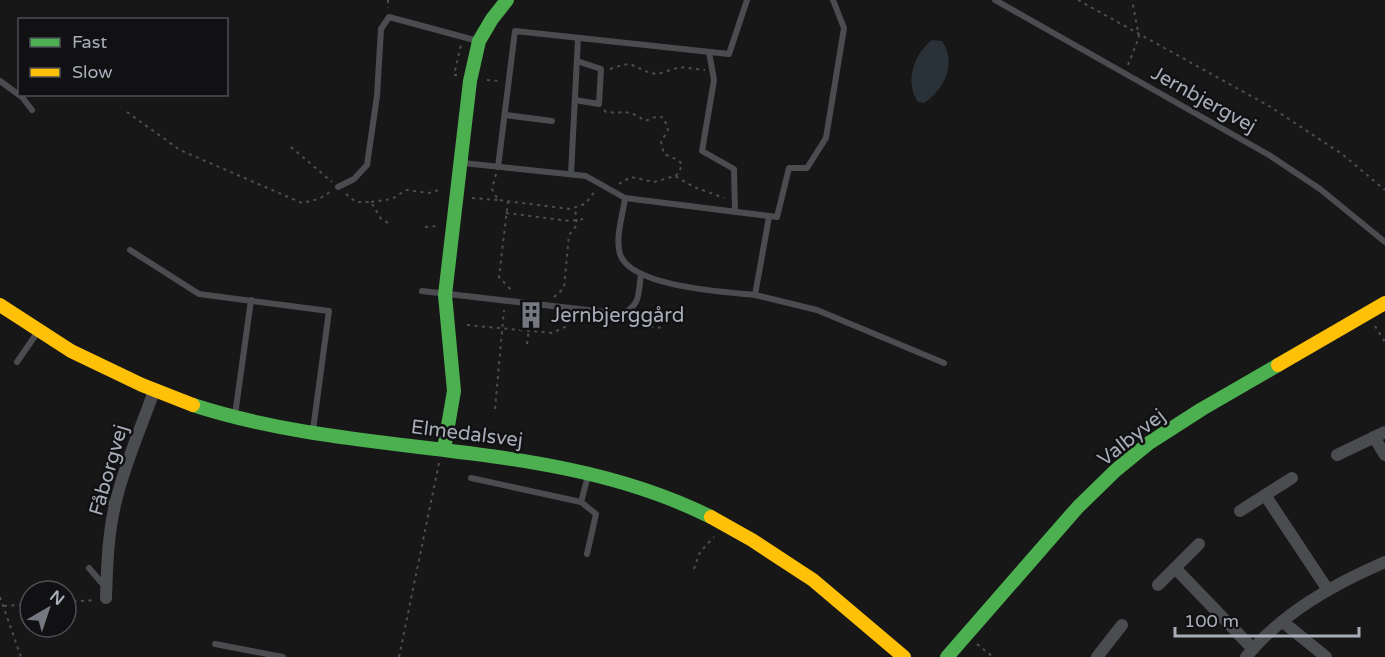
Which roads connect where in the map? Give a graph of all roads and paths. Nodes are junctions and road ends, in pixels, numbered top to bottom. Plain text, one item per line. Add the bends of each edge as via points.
1 (507, 0) edge
2 (747, 0) edge
3 (833, 0) edge
4 (995, 0) edge
5 (1078, 0) edge
6 (1132, 0) edge
7 (1139, 34) junction
8 (463, 37) junction
9 (578, 38) junction
10 (479, 41) junction
11 (710, 52) junction
12 (577, 62) junction
13 (602, 69) junction
14 (712, 70) junction
15 (1124, 73) junction
16 (454, 75) dead end
17 (0, 81) edge
18 (18, 94) edge
19 (21, 96) edge
20 (575, 100) junction
21 (599, 104) junction
22 (32, 110) dead end
23 (127, 112) dead end
24 (505, 115) junction
25 (552, 121) dead end
26 (459, 163) junction
27 (498, 167) junction
28 (571, 174) junction
29 (675, 176) junction
30 (457, 184) junction
31 (600, 184) junction
32 (338, 187) joint
33 (1385, 190) edge
34 (613, 191) junction
35 (625, 198) junction
36 (735, 199) junction
37 (508, 201) junction
38 (371, 202) dead end
39 (575, 207) junction
40 (735, 212) junction
41 (506, 213) junction
42 (769, 217) junction
43 (583, 219) dead end
44 (576, 221) junction
45 (1385, 242) edge
46 (130, 250) dead end
47 (641, 274) junction
48 (422, 291) dead end
49 (445, 295) junction
50 (755, 295) junction
51 (251, 300) junction
52 (505, 302) junction
53 (517, 303) junction
54 (0, 305) edge
55 (549, 306) junction
56 (1376, 308) edge
57 (575, 309) junction
58 (629, 310) junction
59 (1385, 320) edge
60 (467, 325) dead end
61 (502, 328) junction
62 (663, 328) dead end
63 (39, 330) junction
64 (529, 330) junction
65 (1385, 342) edge
66 (527, 344) dead end
67 (17, 362) dead end
68 (944, 363) dead end
69 (154, 391) junction
70 (495, 409) dead end
71 (235, 417) junction
72 (313, 434) junction
73 (1380, 435) edge
74 (444, 449) junction
75 (1337, 455) dead end
76 (1385, 455) edge
77 (589, 473) junction
78 (471, 478) dead end
79 (1292, 478) dead end
80 (1265, 495) junction
81 (97, 500) dead end
82 (581, 502) junction
83 (115, 503) junction
84 (1240, 511) dead end
85 (724, 526) junction
86 (1199, 544) dead end
87 (587, 554) dead end
88 (1385, 562) edge
89 (1176, 567) junction
90 (89, 568) dead end
91 (694, 569) dead end
92 (1158, 585) dead end
93 (1328, 590) junction
94 (106, 593) junction
95 (0, 597) edge
96 (78, 599) edge
97 (18, 605) edge
98 (4, 606) junction
99 (1283, 622) junction
100 (1122, 625) dead end
101 (966, 635) junction
102 (215, 644) dead end
103 (1250, 653) edge
104 (1099, 656) edge
105 (21, 657) edge
106 (282, 657) edge
107 (399, 657) edge
108 (904, 657) edge
109 (947, 657) edge
110 (993, 657) edge
111 (1326, 657) edge

1 - 10 street
2 - 11 lane via 729,54
3 - 42 lane via 844,28 826,138 807,168 789,168 777,217
4 - 15 lane, Jernbjergvej
5 - 7 path
6 - 7 path
7 - 15 path
7 - 33 path via 1269,106 1342,154
8 - 10 lane
8 - 16 path
8 - 32 lane via 389,17 381,29 367,165 354,180
9 - 11 lane
9 - 12 lane
9 - 24 lane via 515,31
10 - 26 street
11 - 14 lane
12 - 13 lane
12 - 20 lane
13 - 14 path via 614,70 630,64 658,74 680,67
13 - 21 lane
14 - 36 lane via 714,80 702,151 734,169
15 - 45 lane, Jernbjergvej via 1269,155 1320,189
17 - 18 lane
19 - 22 lane
20 - 21 lane
20 - 28 lane
21 - 29 path via 606,112 625,111 645,121 664,118 668,130 661,142 664,154 682,164
23 - 32 path via 180,150 302,203 319,199
24 - 25 lane
24 - 27 lane
26 - 27 lane
26 - 30 street
27 - 28 lane
27 - 37 path via 492,189 498,200
28 - 31 lane
29 - 34 path via 654,182 631,177
29 - 36 path via 694,187
30 - 38 path via 429,193 406,190 392,200
30 - 49 street
31 - 34 lane
31 - 39 path via 585,204
34 - 35 lane
35 - 40 lane
35 - 47 lane via 620,255
36 - 40 lane
37 - 39 path
37 - 41 path
39 - 44 path
40 - 42 lane
41 - 44 path
41 - 53 path via 500,277 517,297
42 - 50 lane
43 - 44 path
44 - 55 path via 569,235 564,288
46 - 51 lane via 199,294
47 - 50 lane via 678,286
47 - 58 lane via 637,303
48 - 49 lane
49 - 52 lane
49 - 74 street via 454,391
50 - 68 lane via 818,310
51 - 71 lane
51 - 72 lane via 329,311
52 - 53 lane
52 - 61 path
53 - 55 lane
54 - 63 street, Elmedalsvej
55 - 57 lane
56 - 59 street
56 - 65 path
56 - 101 street, Valbyvej via 1149,443 1078,507
57 - 58 lane via 621,314
57 - 64 path via 567,326 552,333
58 - 62 path via 636,325
60 - 61 path
61 - 64 path
61 - 70 path
63 - 67 lane
63 - 69 street, Elmedalsvej via 69,350
64 - 66 path
69 - 71 street, Elmedalsvej
69 - 83 street, Fåborgvej
71 - 72 street, Elmedalsvej
72 - 74 street, Elmedalsvej
73 - 75 street
73 - 76 street
74 - 77 street, Elmedalsvej
74 - 107 path
77 - 82 lane
77 - 85 street, Elmedalsvej via 645,489
78 - 82 lane
79 - 80 street
80 - 84 street
80 - 93 street
81 - 83 lane
82 - 87 lane via 596,514
83 - 94 street, Fåborgvej
85 - 91 path via 700,552
85 - 108 street, Elmedalsvej via 814,580
86 - 89 street
88 - 93 street
89 - 92 street
89 - 103 street
90 - 94 lane
93 - 99 street
94 - 96 path
95 - 98 path
97 - 98 path
98 - 105 path
99 - 103 street
99 - 111 street
100 - 104 street
101 - 109 street, Valbyvej
101 - 110 path
102 - 106 lane

